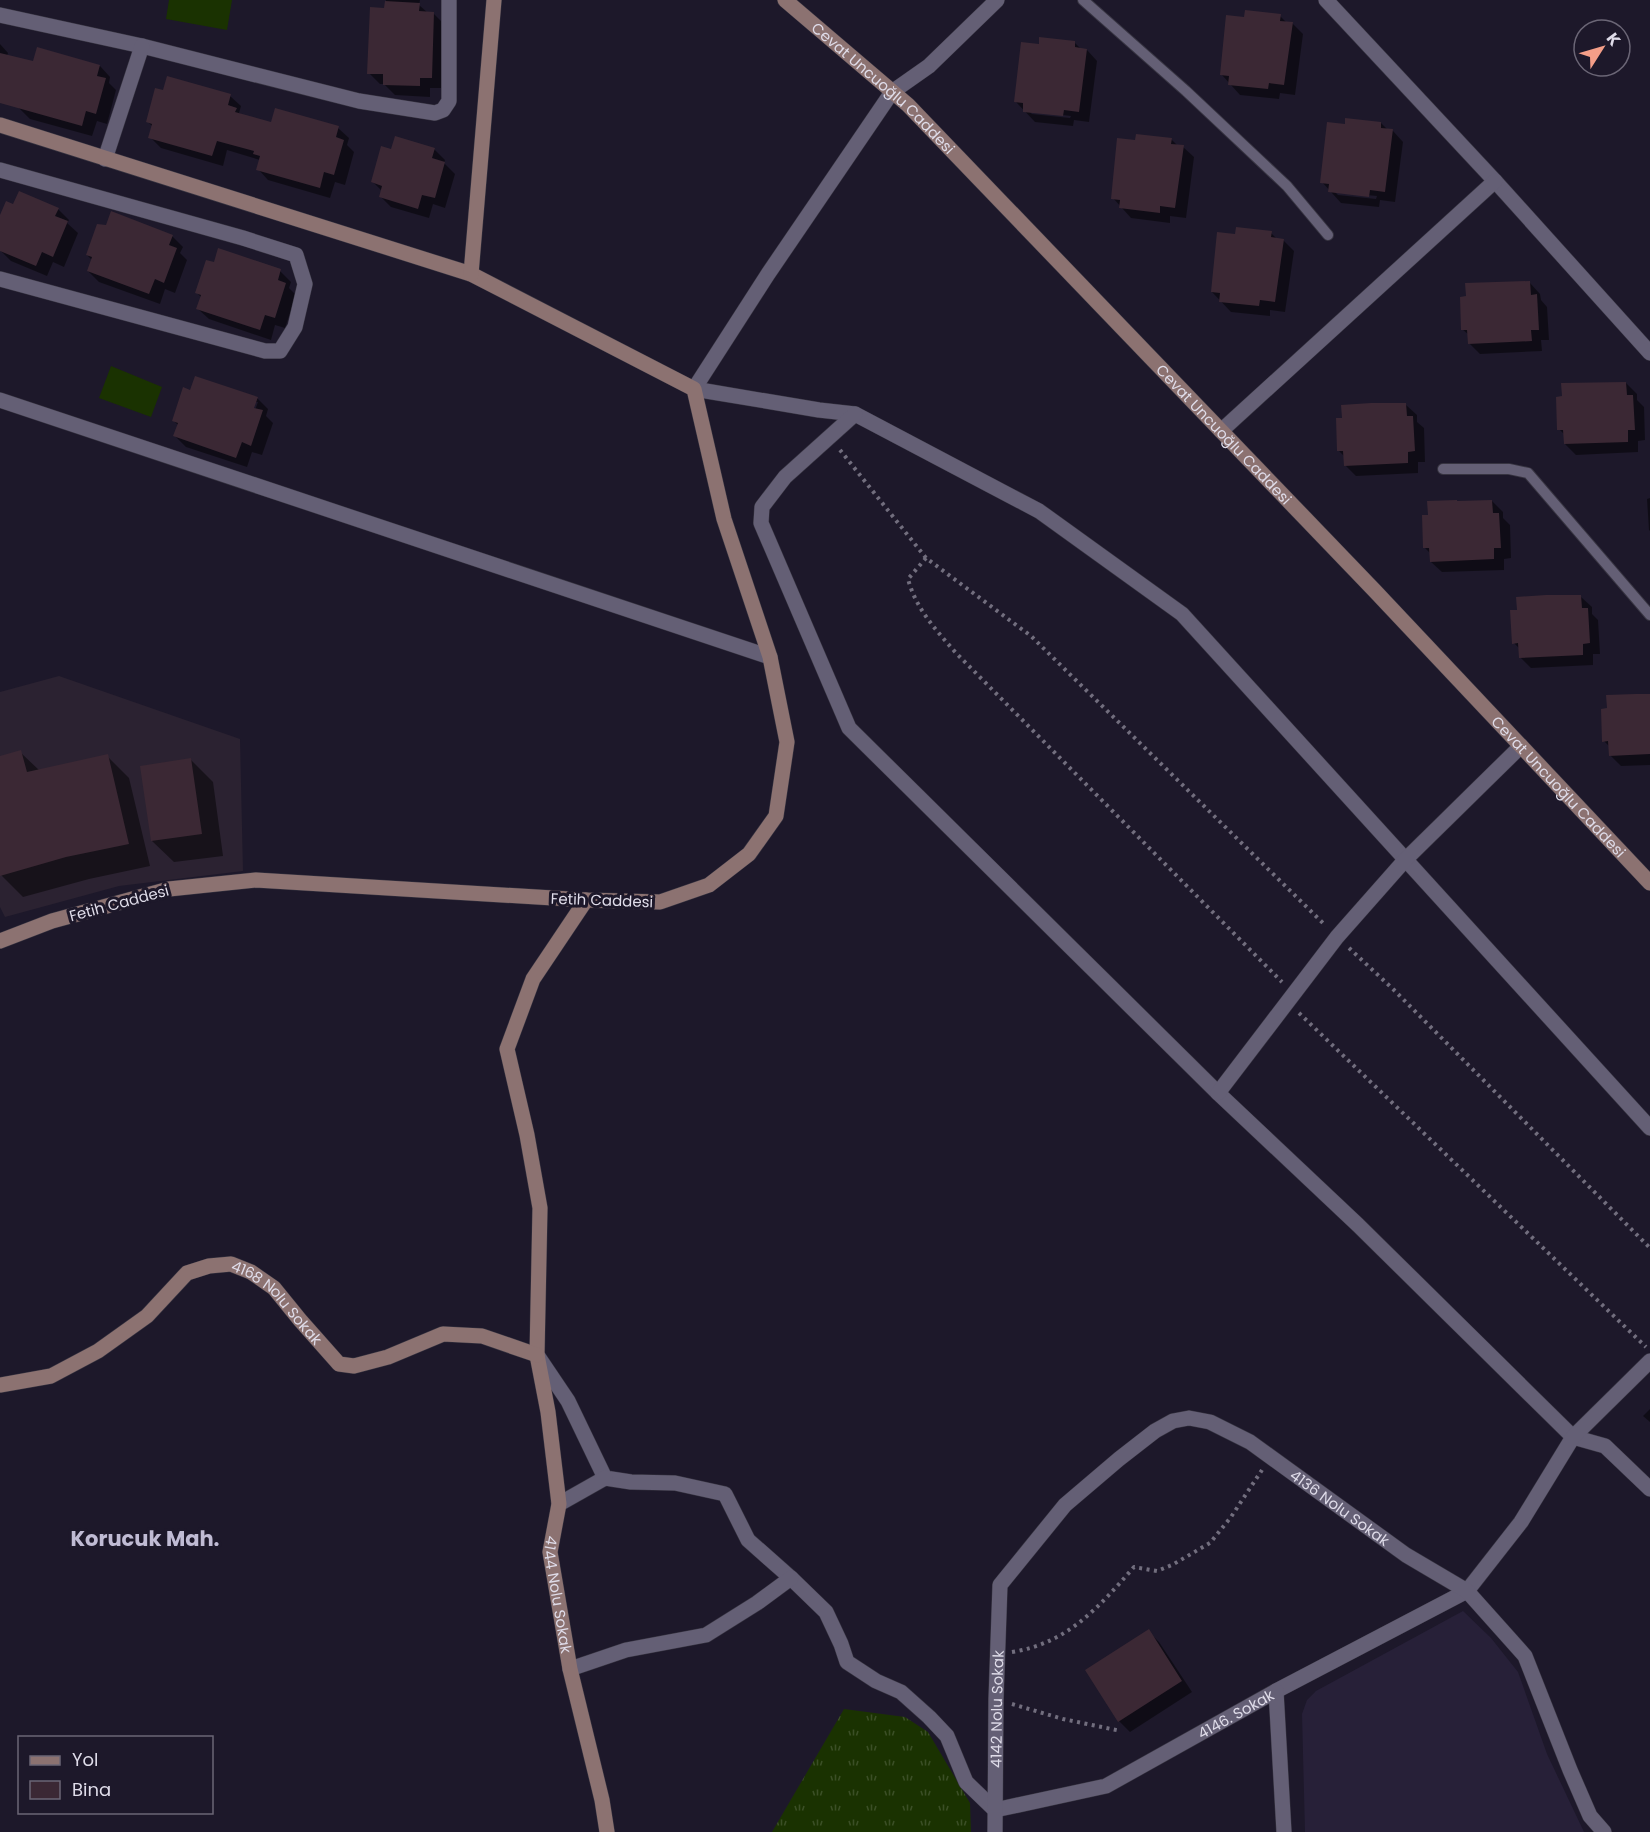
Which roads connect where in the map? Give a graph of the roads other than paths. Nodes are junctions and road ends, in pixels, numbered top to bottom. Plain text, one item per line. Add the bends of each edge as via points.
1 (449, 0) edge
2 (494, 0) edge
3 (785, 0) edge
4 (997, 0) edge
5 (1083, 0) edge
6 (1326, 0) edge
7 (0, 15) edge
8 (142, 46) junction
9 (892, 92) junction
10 (0, 125) edge
11 (105, 159) junction
12 (0, 170) edge
13 (1495, 181) junction
14 (1328, 235) dead end
15 (471, 274) junction
16 (0, 279) edge
17 (1650, 353) edge
18 (694, 389) junction
19 (0, 400) edge
20 (855, 414) junction
21 (1221, 431) junction
22 (1443, 469) dead end
23 (1650, 615) edge
24 (770, 657) junction
25 (1521, 746) junction
26 (1405, 860) junction
27 (1650, 883) edge
28 (586, 900) junction
29 (0, 941) edge
30 (1218, 1093) junction
31 (1650, 1128) edge
32 (537, 1355) junction
33 (1650, 1361) edge
34 (0, 1385) edge
35 (1574, 1437) junction
36 (605, 1478) junction
37 (1650, 1490) edge
38 (559, 1504) junction
39 (791, 1578) junction
40 (1000, 1585) joint
41 (1467, 1591) junction
42 (570, 1669) junction
43 (1276, 1691) junction
44 (995, 1810) junction
45 (607, 1832) edge
46 (995, 1832) edge
47 (1284, 1832) edge
48 (1604, 1832) edge

1 - 8 street via 449,101 435,113 358,101
2 - 15 street
3 - 9 street, Cevat Uncuoğlu Caddesi
4 - 9 street via 929,66
5 - 14 lane via 1287,186
6 - 13 street
7 - 8 street
8 - 11 street
9 - 18 street
9 - 21 street, Cevat Uncuoğlu Caddesi
10 - 11 street
11 - 15 street
12 - 16 street via 297,255 305,284 295,327 280,351 265,351
13 - 17 street
13 - 21 street
15 - 18 street
18 - 20 street
18 - 24 street, Fetih Caddesi via 724,519
19 - 24 street
20 - 26 street via 1039,510 1182,614
20 - 30 street via 785,477 762,507 761,523 849,728
21 - 25 street, Cevat Uncuoğlu Caddesi
22 - 23 lane via 1509,469 1527,473
24 - 28 street, Fetih Caddesi via 787,742 776,816 749,854 709,885 660,902
25 - 26 street
25 - 27 street, Cevat Uncuoğlu Caddesi
26 - 30 street via 1337,937
26 - 31 street
28 - 29 street, Fetih Caddesi via 256,880 169,889 52,921
28 - 32 street, 4144 Nolu Sokak via 532,980 507,1049 540,1208
30 - 35 street
32 - 34 street, 4168 Nolu Sokak via 482,1336 443,1334 388,1357 354,1366 339,1364 274,1288 231,1264 187,1273 147,1316 51,1376
32 - 36 street via 568,1401
32 - 38 street, 4144 Nolu Sokak
33 - 35 street
35 - 37 street via 1605,1446
35 - 41 street via 1521,1522
36 - 38 street
36 - 39 street via 675,1483 725,1494 748,1540
38 - 42 street, 4144 Nolu Sokak via 550,1552
39 - 42 street via 706,1635 626,1650
39 - 44 street via 826,1612 847,1662 876,1682 901,1692 947,1736 966,1782
40 - 41 street, 4136 Nolu Sokak via 1065,1505 1155,1431 1189,1418 1210,1422 1250,1442 1406,1555
40 - 44 street, 4142 Nolu Sokak
41 - 43 street, 4146. Sokak
41 - 48 street, 4136 Nolu Sokak via 1526,1656 1590,1816
42 - 45 street, 4144 Nolu Sokak
43 - 44 street, 4146. Sokak via 1106,1786
43 - 47 street
44 - 46 street, 4142 Nolu Sokak

